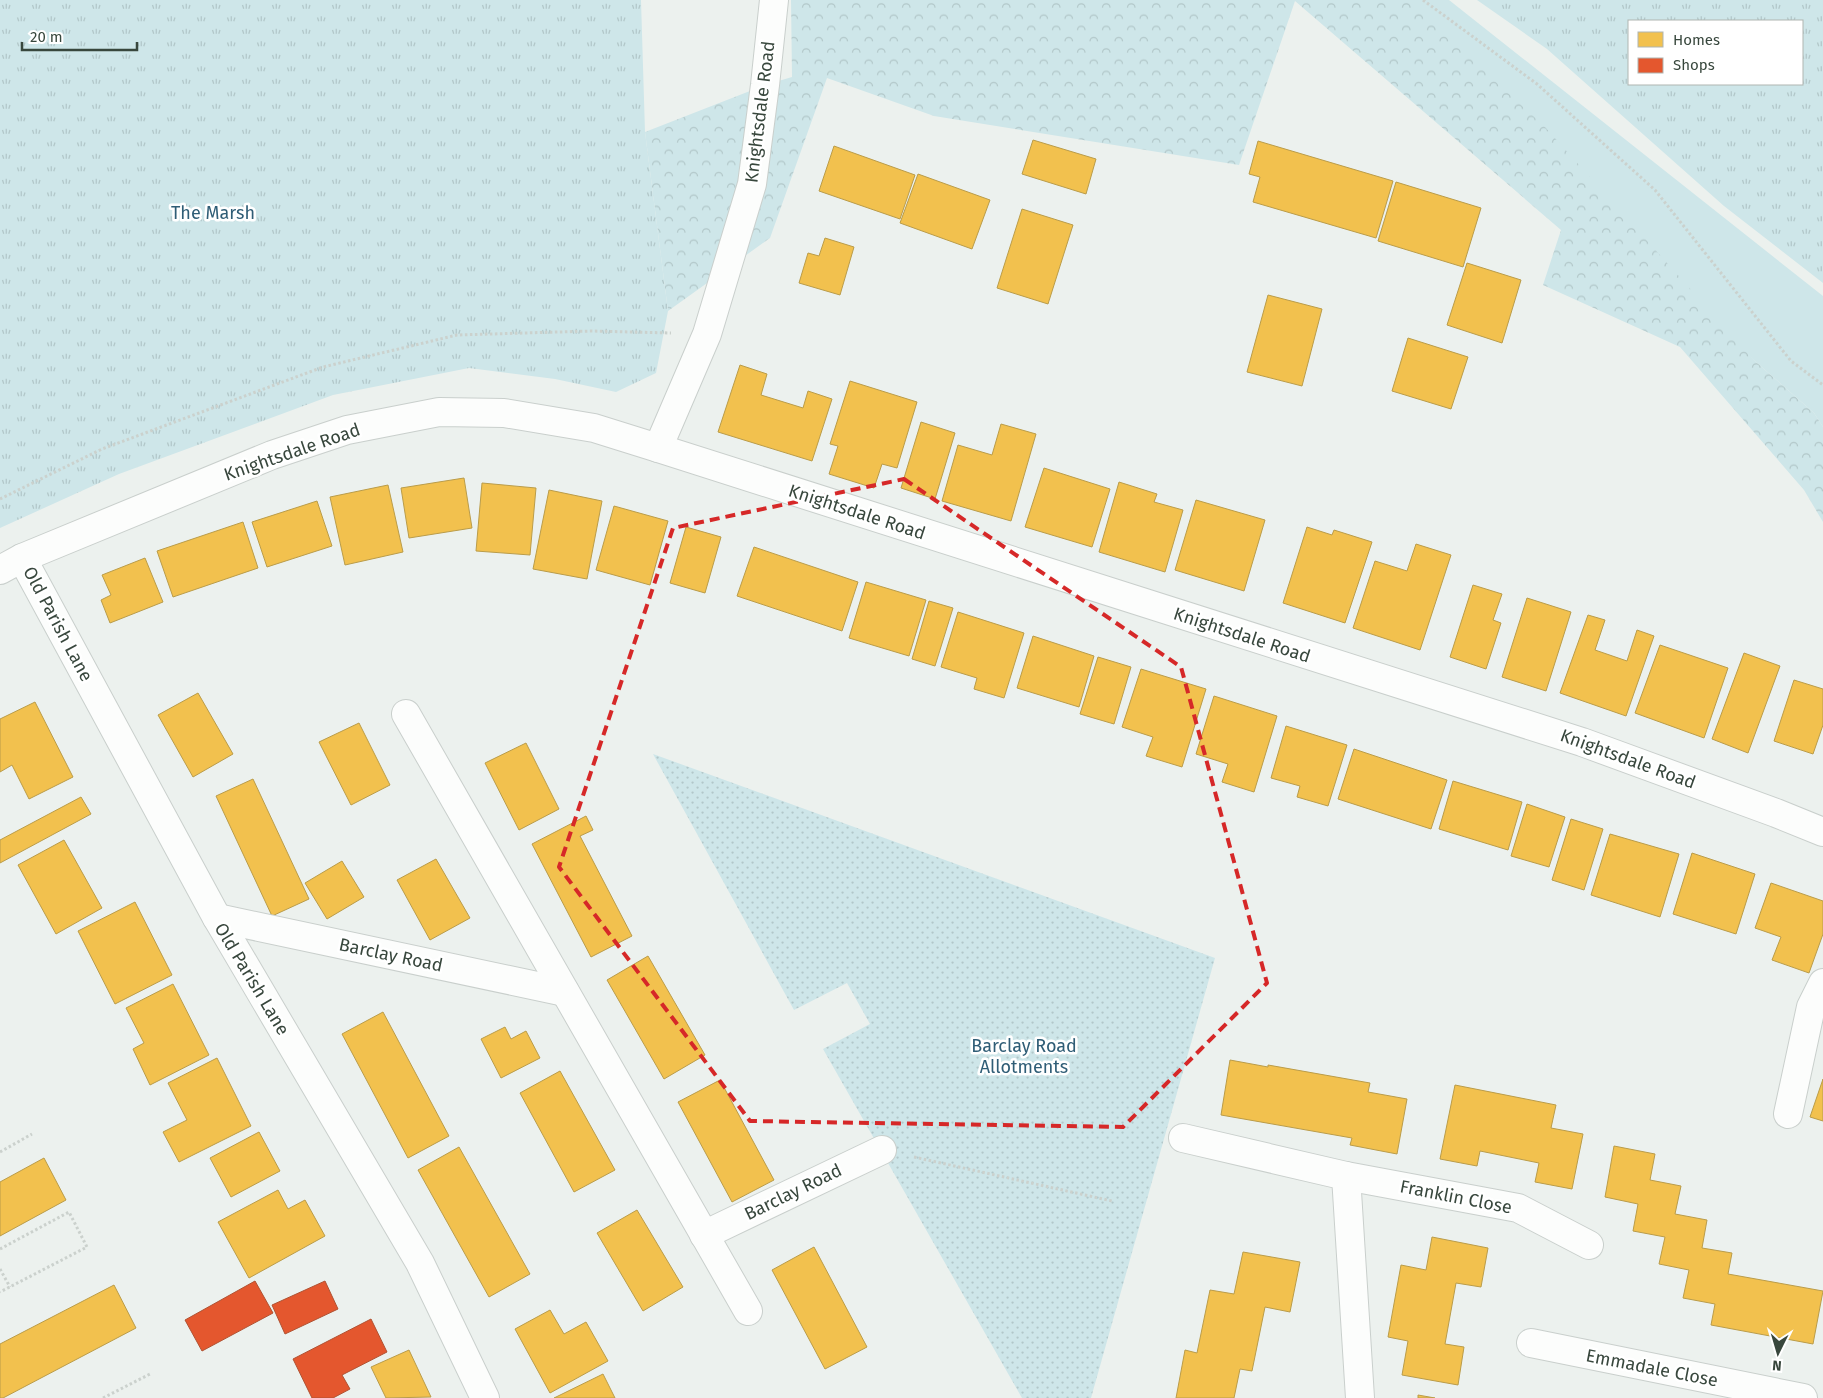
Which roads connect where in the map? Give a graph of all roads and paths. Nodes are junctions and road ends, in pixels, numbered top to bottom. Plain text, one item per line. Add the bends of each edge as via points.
1 (774, 0) edge
2 (1423, 0) edge
3 (707, 334) junction
4 (1823, 386) edge
5 (658, 448) junction
6 (0, 499) edge
7 (11, 564) edge
8 (406, 714) dead end
9 (1823, 832) edge
10 (216, 918) junction
11 (1823, 983) edge
12 (565, 992) junction
13 (1788, 1114) dead end
14 (32, 1134) dead end
15 (1183, 1138) dead end
16 (882, 1150) joint
17 (0, 1152) edge
18 (1346, 1176) junction
19 (1112, 1201) dead end
20 (704, 1235) junction
21 (1589, 1245) dead end
22 (0, 1249) edge
23 (0, 1269) edge
24 (10, 1287) junction
25 (0, 1292) edge
26 (748, 1311) dead end
27 (1531, 1343) dead end
28 (152, 1373) dead end
29 (103, 1398) edge
30 (485, 1398) edge
31 (1360, 1398) edge
32 (1803, 1398) edge

1 - 3 street, Knightsdale Road via 752,184
2 - 4 path via 1536,84 1655,190 1791,361
3 - 5 street, Knightsdale Road
3 - 6 path via 457,335 323,367 102,449
5 - 7 street, Knightsdale Road via 594,428 504,413 439,412 347,430 272,454
5 - 9 street, Knightsdale Road via 1582,742
7 - 10 street, Old Parish Lane
8 - 12 street
10 - 12 street, Barclay Road
10 - 30 street, Old Parish Lane via 420,1263
11 - 13 street via 1811,1007
12 - 20 street
14 - 17 path
15 - 18 street, Franklin Close
16 - 19 path
16 - 20 street, Barclay Road
18 - 21 street, Franklin Close via 1518,1208
18 - 31 street
20 - 26 street
22 - 24 path via 69,1212 87,1247
23 - 24 path
24 - 25 path
27 - 32 street, Emmadale Close
28 - 29 path

